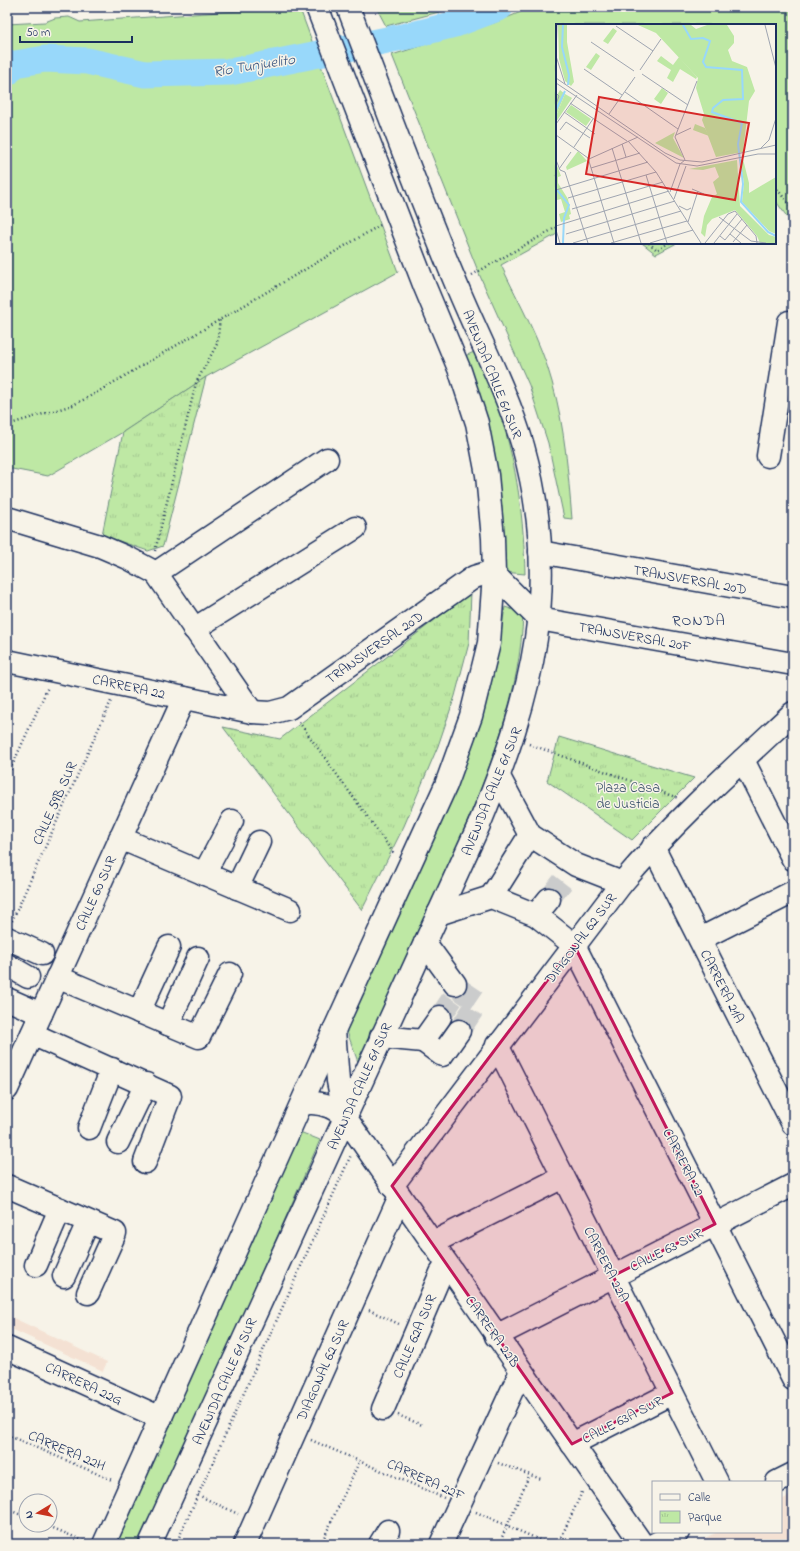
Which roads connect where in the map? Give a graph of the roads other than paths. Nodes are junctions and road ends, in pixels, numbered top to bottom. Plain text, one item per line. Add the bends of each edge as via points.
1 (317, 7) edge
2 (348, 7) edge
3 (789, 322) dead end
4 (786, 390) edge
5 (768, 456) dead end
6 (327, 459) dead end
7 (7, 518) edge
8 (355, 528) dead end
9 (540, 552) junction
10 (156, 574) junction
11 (494, 574) junction
12 (793, 597) edge
13 (539, 619) junction
14 (194, 629) junction
15 (7, 661) edge
16 (793, 664) edge
17 (184, 698) junction
18 (252, 712) junction
19 (793, 713) edge
20 (743, 760) junction
21 (499, 777) junction
22 (232, 821) dead end
23 (530, 835) junction
24 (120, 838) junction
25 (259, 842) dead end
26 (653, 847) junction
27 (793, 859) edge
28 (204, 874) junction
29 (622, 882) junction
30 (237, 888) junction
31 (793, 892) edge
32 (491, 897) junction
33 (290, 910) dead end
34 (438, 914) junction
35 (9, 930) edge
36 (700, 939) junction
37 (425, 943) junction
38 (574, 945) junction
39 (169, 947) dead end
40 (42, 954) dead end
41 (198, 958) dead end
42 (7, 965) edge
43 (230, 974) dead end
44 (28, 977) dead end
45 (58, 977) junction
46 (455, 984) dead end
47 (7, 1000) edge
48 (139, 1012) junction
49 (41, 1014) junction
50 (440, 1017) tunnel mouth
51 (168, 1024) junction
52 (334, 1030) junction
53 (459, 1031) tunnel mouth
54 (32, 1034) junction
55 (380, 1037) junction
56 (423, 1041) junction
57 (497, 1046) junction
58 (112, 1069) junction
59 (146, 1084) junction
60 (7, 1089) edge
61 (302, 1104) junction
62 (345, 1117) junction
63 (793, 1124) edge
64 (89, 1128) dead end
65 (118, 1142) dead end
66 (145, 1162) dead end
67 (564, 1177) junction
68 (793, 1185) edge
69 (7, 1186) edge
70 (396, 1191) junction
71 (60, 1209) junction
72 (88, 1222) junction
73 (715, 1224) junction
74 (432, 1243) junction
75 (447, 1264) junction
76 (36, 1265) dead end
77 (64, 1276) dead end
78 (613, 1276) junction
79 (88, 1293) dead end
80 (496, 1336) junction
81 (7, 1348) edge
82 (521, 1371) junction
83 (793, 1379) edge
84 (672, 1393) junction
85 (383, 1409) dead end
86 (161, 1418) junction
87 (572, 1444) junction
88 (793, 1474) edge
89 (716, 1481) edge
90 (780, 1481) edge
91 (676, 1533) edge
92 (104, 1544) edge
93 (150, 1544) edge
94 (245, 1544) edge
95 (441, 1544) edge
96 (642, 1544) edge
97 (655, 1544) edge

1 - 11 street via 460,371 477,423 491,502
2 - 9 street, AVENIDA CALLE 61 SUR via 456,285 505,396 522,445 534,497
3 - 4 street
4 - 5 street
6 - 10 street
7 - 10 street via 100,546
8 - 14 street
9 - 12 street, TRANSVERSAL 20D
9 - 13 street, AVENIDA CALLE 61 SUR
10 - 14 street
11 - 13 street
11 - 18 street, TRANSVERSAL 20D via 487,573 474,577 289,708 270,713
11 - 52 street via 488,650 471,716 446,785
13 - 16 street, TRANSVERSAL 20F
13 - 21 street, AVENIDA CALLE 61 SUR via 532,665 513,738
14 - 18 street
15 - 17 street, CARRERA 22
17 - 18 street, CARRERA 22
17 - 24 street, CALLE 60 SUR
19 - 20 street, DIAGONAL 62 SUR
20 - 26 street, DIAGONAL 62 SUR
20 - 27 street
21 - 23 street
21 - 34 street, AVENIDA CALLE 61 SUR
22 - 28 street
23 - 29 street via 572,870
23 - 32 street
24 - 28 street
24 - 45 street, CALLE 60 SUR
25 - 30 street
26 - 29 street, DIAGONAL 62 SUR
26 - 36 street, CARRERA 21A
28 - 30 street
29 - 38 street, DIAGONAL 62 SUR
30 - 33 street
31 - 36 street
32 - 34 street
32 - 38 street via 542,907
34 - 37 street, AVENIDA CALLE 61 SUR
35 - 40 street
36 - 63 street, CARRERA 21A
37 - 46 street
37 - 55 street, AVENIDA CALLE 61 SUR
38 - 57 street, DIAGONAL 62 SUR
38 - 73 street, CARRERA 22
39 - 48 street
41 - 51 street
42 - 44 street
43 - 51 street via 199,1037
45 - 48 street
45 - 49 street, CALLE 60 SUR
47 - 49 street
48 - 51 street
49 - 54 street, CALLE 60 SUR
50 - 56 street
52 - 61 street
52 - 62 street, CARRERA 22B via 338,1081
53 - 56 street via 442,1055
54 - 58 street
54 - 60 street, CALLE 60 SUR
55 - 56 street
55 - 62 street, AVENIDA CALLE 61 SUR
57 - 67 street, CARRERA 22A
57 - 70 street, DIAGONAL 62 SUR
58 - 59 street
58 - 64 street
59 - 65 street
59 - 66 street via 170,1096
61 - 62 street, CARRERA 22B via 319,1103
61 - 86 street
62 - 70 street, CARRERA 22B
62 - 93 street, AVENIDA CALLE 61 SUR
67 - 74 street
67 - 78 street, CARRERA 22A
68 - 73 street, CALLE 63 SUR
69 - 71 street
70 - 74 street, CARRERA 22B
70 - 94 street, DIAGONAL 62 SUR via 352,1303
71 - 72 street
71 - 76 street
72 - 77 street
72 - 79 street via 115,1233
73 - 78 street, CALLE 63 SUR
73 - 83 street, CARRERA 22
74 - 75 street, CARRERA 22B
75 - 80 street, CARRERA 22B
75 - 85 street, CALLE 62A SUR
78 - 80 street, CALLE 63 SUR
78 - 84 street, CARRERA 22A
80 - 82 street, CARRERA 22B
81 - 86 street, CARRERA 22G
82 - 87 street, CARRERA 22B
82 - 95 street
84 - 87 street, CALLE 63A SUR
84 - 89 street, CARRERA 22A
86 - 92 street
87 - 96 street, CARRERA 22B
88 - 90 street
91 - 97 street

